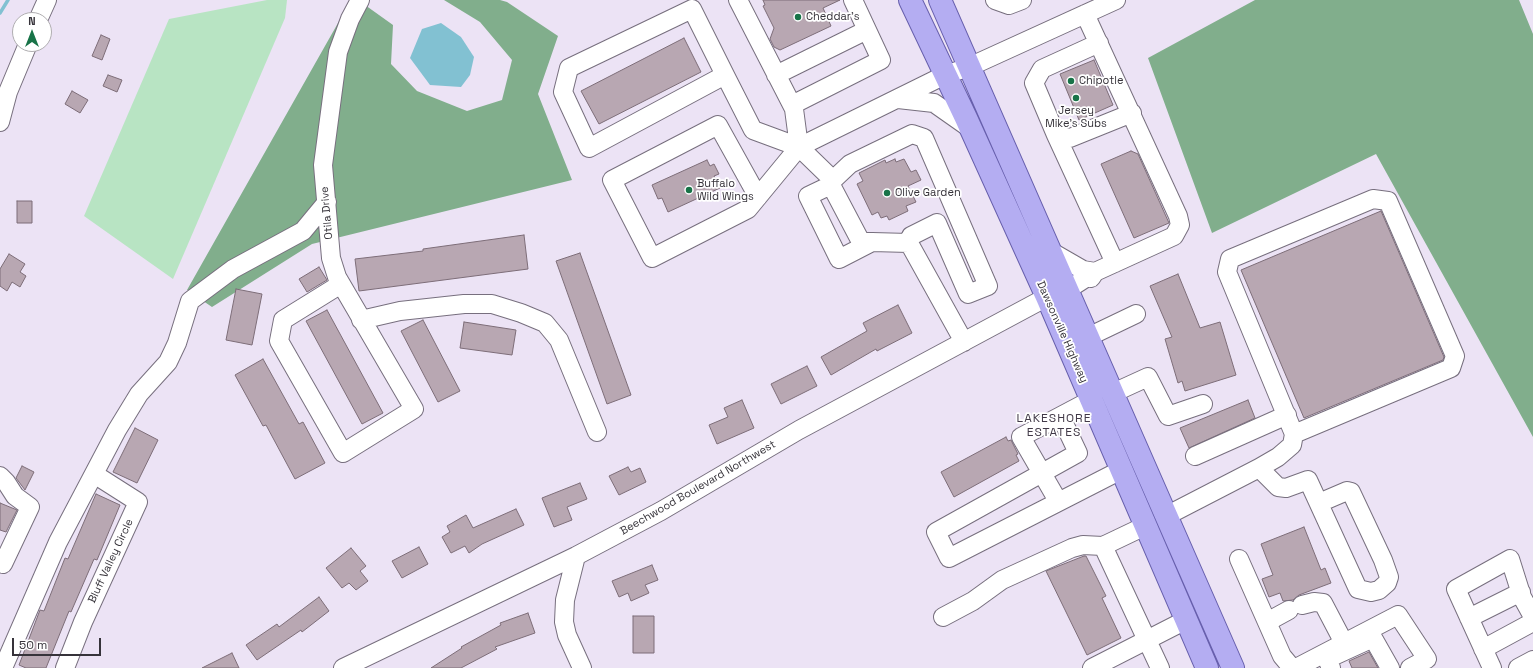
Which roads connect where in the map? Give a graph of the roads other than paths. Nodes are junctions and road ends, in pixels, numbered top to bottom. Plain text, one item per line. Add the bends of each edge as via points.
1 (47, 0) edge
2 (360, 0) edge
3 (738, 0) edge
4 (853, 0) edge
5 (910, 0) edge
6 (940, 0) edge
7 (1022, 0) edge
8 (995, 1) edge
9 (1100, 5) edge
10 (42, 12) edge
11 (867, 30) junction
12 (1099, 43) junction
13 (25, 52) edge
14 (969, 67) junction
15 (725, 75) junction
16 (776, 75) junction
17 (945, 75) junction
18 (898, 98) junction
19 (792, 105) junction
20 (1132, 113) junction
21 (0, 122) edge
22 (971, 129) junction
23 (1056, 135) junction
24 (799, 147) junction
25 (832, 183) junction
26 (758, 197) junction
27 (327, 202) junction
28 (957, 214) junction
29 (937, 223) junction
30 (872, 242) junction
31 (909, 243) junction
32 (1050, 251) junction
33 (1115, 263) junction
34 (1095, 272) junction
35 (341, 284) junction
36 (1067, 290) junction
37 (1046, 297) junction
38 (1136, 314) dead end
39 (1079, 316) junction
40 (361, 320) junction
41 (1088, 337) junction
42 (964, 342) junction
43 (1113, 392) junction
44 (1091, 400) junction
45 (1203, 404) dead end
46 (1287, 415) junction
47 (1061, 417) junction
48 (597, 432) dead end
49 (1294, 434) junction
50 (1195, 456) dead end
51 (1259, 468) junction
52 (1121, 470) junction
53 (94, 474) junction
54 (1042, 474) junction
55 (0, 476) edge
56 (1058, 501) junction
57 (1319, 503) junction
58 (1168, 516) junction
59 (1145, 526) junction
60 (1103, 546) junction
61 (576, 556) junction
62 (1239, 559) dead end
63 (3, 564) dead end
64 (1521, 592) junction
65 (943, 617) dead end
66 (1533, 617) edge
67 (1469, 618) junction
68 (1186, 620) junction
69 (1267, 622) junction
70 (1533, 622) edge
71 (1147, 641) junction
72 (1344, 643) junction
73 (1483, 649) junction
74 (1533, 660) edge
75 (3, 668) edge
76 (65, 668) edge
77 (343, 668) edge
78 (582, 668) edge
79 (1092, 668) edge
80 (1160, 668) edge
81 (1207, 668) edge
82 (1233, 668) edge
83 (1292, 668) edge
84 (1296, 668) edge
85 (1331, 668) edge
86 (1390, 668) edge
87 (1410, 668) edge
88 (1492, 668) edge
89 (1518, 668) edge

1 - 10 street
2 - 27 street, Otila Drive via 338,52 323,165
3 - 16 street
4 - 11 street
5 - 17 main road, Dawsonville Highway
6 - 14 main road, Dawsonville Highway
7 - 8 street via 1009,6
9 - 12 street
9 - 14 street
11 - 16 street
11 - 19 street via 881,60
12 - 20 street
12 - 23 street via 1042,69 1034,83
13 - 21 street via 8,92
14 - 17 street
14 - 32 main road, Dawsonville Highway via 995,120
15 - 15 street via 692,9 569,68 563,92 590,148
15 - 24 street via 753,130
16 - 19 street
17 - 18 street
17 - 22 main road, Dawsonville Highway
18 - 22 street via 934,104
18 - 24 street
19 - 24 street
20 - 23 street via 1070,138
20 - 33 street, Beechwood Boulevard Northwest via 1180,225 1174,236
22 - 37 main road, Dawsonville Highway
23 - 33 street
24 - 25 street
24 - 26 street
25 - 28 street via 850,164 912,134 924,138
25 - 30 street via 860,242
25 - 30 street via 808,196 838,259
26 - 26 street via 748,209 652,258 612,180 718,125
27 - 35 street, Otila Drive via 331,258
27 - 53 street via 303,231 233,269 190,301 177,343 168,362 139,394
28 - 29 street
28 - 29 street via 988,286 968,294
29 - 31 street via 912,236
30 - 31 street
31 - 42 street
32 - 34 street via 1084,270
32 - 36 main road, Dawsonville Highway
33 - 34 street, Beechwood Boulevard Northwest
34 - 36 street, Beechwood Boulevard Northwest
34 - 39 street via 1083,293
35 - 40 street, Otila Drive
35 - 40 street, Otila Drive via 283,320 279,341 343,452 414,409
36 - 37 street, Beechwood Boulevard Northwest
36 - 39 main road, Dawsonville Highway
37 - 42 street, Beechwood Boulevard Northwest
37 - 44 main road, Dawsonville Highway
38 - 41 street
39 - 41 main road, Dawsonville Highway
40 - 48 street via 400,311 464,304 492,304 521,312 545,323 562,346
41 - 43 main road, Dawsonville Highway
42 - 61 street, Beechwood Boulevard Northwest via 799,430 661,511
43 - 45 street via 1148,377 1168,416
43 - 58 main road, Dawsonville Highway
44 - 47 street
44 - 52 main road, Dawsonville Highway
46 - 49 street
46 - 49 street via 1227,272 1230,259 1373,199 1388,201 1455,356 1450,368
46 - 50 street
47 - 54 street via 1078,454
47 - 54 street via 1021,437
49 - 51 street via 1292,445 1278,458
51 - 57 street via 1278,487 1286,488 1308,480
51 - 58 street
52 - 56 street
52 - 59 main road, Dawsonville Highway
53 - 75 street via 58,542
53 - 76 street, Bluff Valley Circle via 138,502 83,622
54 - 56 street
54 - 56 street via 936,532 949,558
55 - 63 street via 15,496 30,507
57 - 57 street via 1358,589 1371,592 1379,590 1387,583 1389,577 1351,492 1347,491
58 - 59 main road
58 - 82 main road, Dawsonville Highway
59 - 60 street
59 - 68 main road, Dawsonville Highway
60 - 65 street via 1083,545 1072,548 1002,580 973,601
60 - 71 street
61 - 77 street, Beechwood Boulevard Northwest
61 - 78 street via 565,600 564,622
62 - 69 street
64 - 66 street
64 - 67 street
64 - 67 street via 1510,559 1456,589
67 - 73 street
68 - 71 street
68 - 81 main road, Dawsonville Highway
69 - 72 street via 1295,608 1314,602 1323,603
69 - 83 street via 1282,656
70 - 73 street
71 - 79 street
71 - 80 street
72 - 84 street
72 - 87 street via 1398,615 1426,659
73 - 88 street
74 - 89 street
85 - 86 street via 1327,659 1373,638

